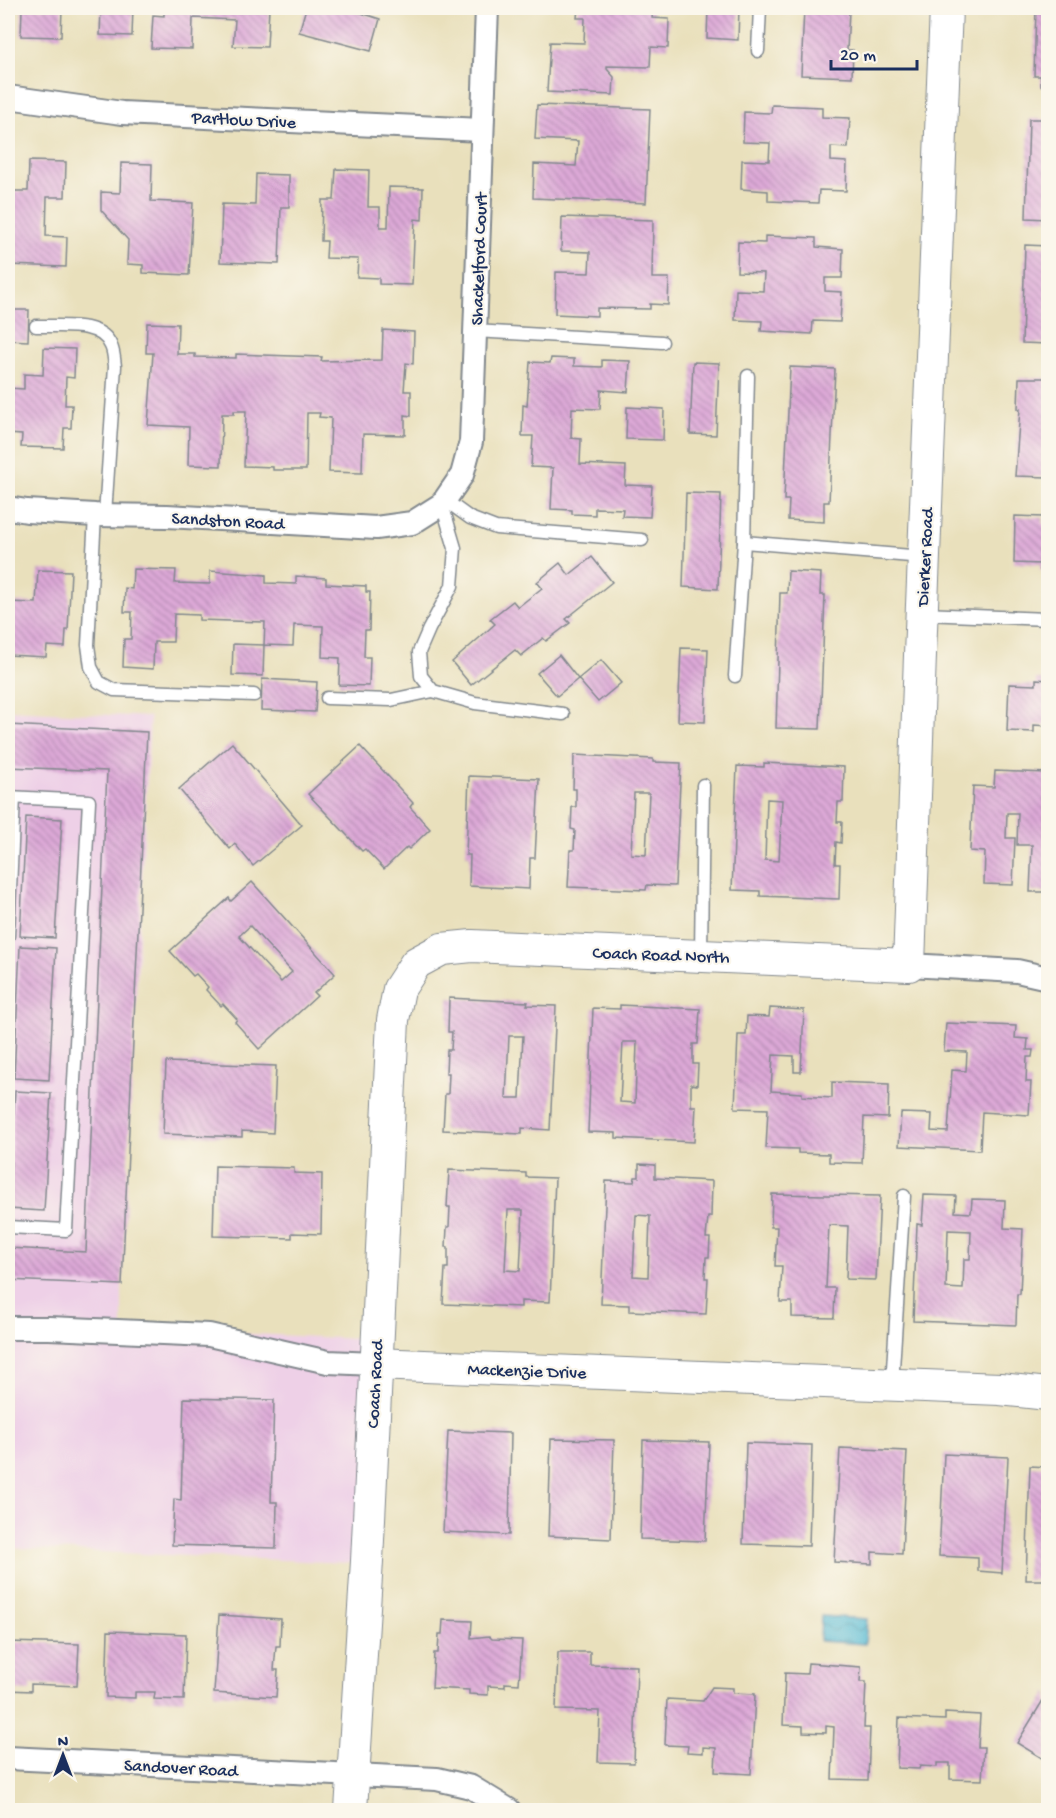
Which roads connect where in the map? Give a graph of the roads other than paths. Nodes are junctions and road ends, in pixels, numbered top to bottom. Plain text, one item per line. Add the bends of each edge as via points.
1 (487, 8) edge
2 (760, 8) edge
3 (946, 8) edge
4 (758, 51) dead end
5 (8, 97) edge
6 (482, 130) junction
7 (36, 326) dead end
8 (476, 331) junction
9 (662, 342) dead end
10 (748, 376) dead end
11 (444, 502) junction
12 (8, 508) edge
13 (100, 515) junction
14 (642, 540) dead end
15 (744, 542) junction
16 (924, 557) junction
17 (921, 614) junction
18 (1048, 619) edge
19 (735, 676) dead end
20 (433, 691) junction
21 (254, 695) dead end
22 (327, 698) dead end
23 (563, 714) dead end
24 (703, 785) dead end
25 (11, 797) edge
26 (8, 936) edge
27 (701, 956) junction
28 (417, 963) joint
29 (909, 965) junction
30 (1048, 978) edge
31 (904, 1196) dead end
32 (8, 1227) edge
33 (8, 1328) edge
34 (375, 1364) junction
35 (892, 1385) junction
36 (1048, 1394) edge
37 (8, 1758) edge
38 (354, 1776) junction
39 (351, 1810) edge
40 (509, 1810) edge

1 - 6 street, Shackelford Court
2 - 4 lane
3 - 16 street, Dierker Road
5 - 6 street, Partlow Drive via 122,113
6 - 8 street, Shackelford Court
7 - 13 lane via 85,328 100,332 111,345 115,366 110,455
8 - 9 lane
8 - 11 street, Shackelford Court via 471,442 462,475
10 - 15 lane
11 - 13 street, Sandston Road via 412,523 376,528
11 - 14 lane via 496,528
11 - 20 lane via 455,548 452,586 419,652 421,676
12 - 13 street, Sandston Road
13 - 21 lane via 88,645 91,667 99,682 114,690
15 - 16 lane
15 - 19 lane
16 - 17 street, Dierker Road
17 - 18 lane
17 - 29 street, Dierker Road
20 - 22 lane via 391,700
20 - 23 lane via 475,704
24 - 27 lane
25 - 26 lane
25 - 32 lane via 89,801 66,1230
27 - 28 street, Coach Road North via 472,946 442,949
27 - 29 street, Coach Road North
28 - 34 street, Coach Road via 399,989 393,1020
29 - 30 street via 1017,971
31 - 35 lane
33 - 34 street, Mackenzie Drive via 209,1335 327,1362
34 - 35 street, Mackenzie Drive
34 - 38 street, Coach Road
35 - 36 street, Mackenzie Drive
37 - 38 street, Sandover Road
38 - 39 street, Coach Road
38 - 40 street, Sandover Road via 437,1779 471,1787

